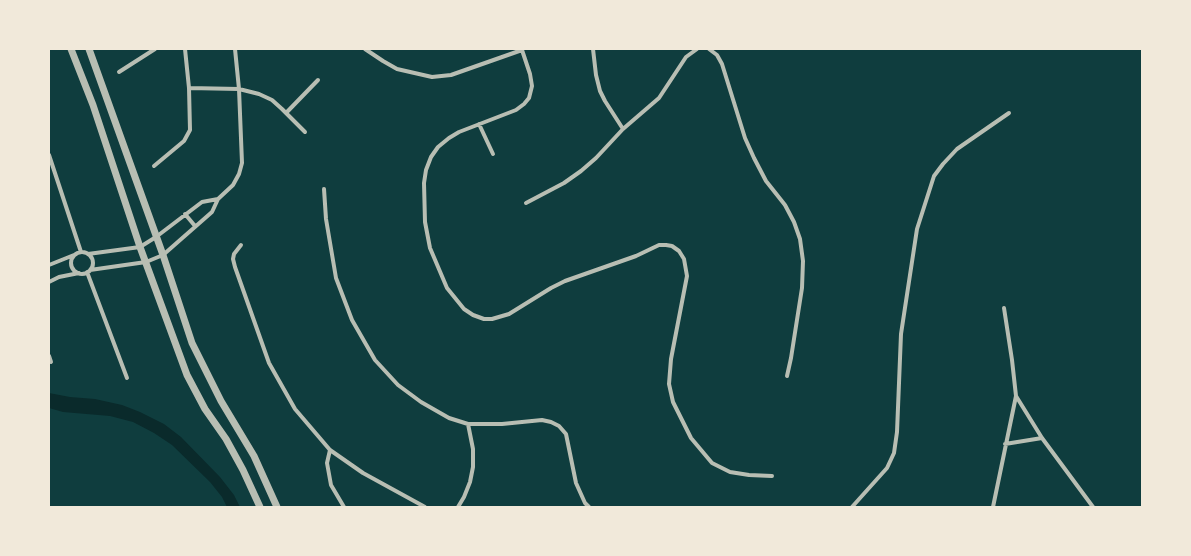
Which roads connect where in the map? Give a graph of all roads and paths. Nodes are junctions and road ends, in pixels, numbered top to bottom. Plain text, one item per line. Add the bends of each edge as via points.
1 (71, 49) edge
2 (88, 49) edge
3 (155, 49) edge
4 (185, 49) edge
5 (236, 49) edge
6 (366, 49) edge
7 (593, 49) edge
8 (697, 49) edge
9 (709, 49) edge
10 (523, 50) edge
11 (119, 72) dead end
12 (318, 80) dead end
13 (188, 88) junction
14 (239, 89) junction
15 (286, 112) junction
16 (1009, 113) dead end
17 (479, 124) junction
18 (623, 129) junction
19 (305, 132) dead end
20 (493, 154) dead end
21 (49, 156) edge
22 (154, 166) dead end
23 (324, 189) dead end
24 (218, 199) junction
25 (526, 203) dead end
26 (186, 214) junction
27 (195, 226) junction
28 (156, 237) junction
29 (241, 244) dead end
30 (140, 247) junction
31 (81, 252) junction
32 (88, 254) junction
33 (74, 255) junction
34 (163, 255) junction
35 (146, 262) junction
36 (49, 265) edge
37 (89, 271) junction
38 (80, 273) junction
39 (49, 282) edge
40 (1004, 308) dead end
41 (49, 356) edge
42 (51, 362) dead end
43 (787, 376) dead end
44 (127, 378) dead end
45 (1016, 396) junction
46 (468, 424) junction
47 (238, 431) junction
48 (1042, 438) junction
49 (226, 439) junction
50 (1005, 444) junction
51 (330, 450) junction
52 (772, 476) dead end
53 (260, 507) edge
54 (276, 507) edge
55 (344, 507) edge
56 (425, 507) edge
57 (458, 507) edge
58 (589, 507) edge
59 (852, 507) edge
60 (992, 507) edge
61 (1093, 507) edge

1 - 30 street via 93,105
2 - 28 street
3 - 11 street
4 - 13 street
5 - 14 street
6 - 10 street via 397,69 432,77 451,75
7 - 18 street via 600,90
8 - 18 street via 686,57 659,98
9 - 43 street via 717,55 722,64 745,138 754,158 766,181 785,204 800,239 803,261 802,288
10 - 17 street via 532,86 529,98 516,110
12 - 15 street
13 - 14 street
13 - 22 street via 188,135
14 - 15 street via 272,100
14 - 24 street via 242,163 233,185
15 - 19 street
16 - 59 street via 957,149 934,176 917,229 901,334 894,453 887,468
17 - 20 street
17 - 52 street via 459,132 438,147 431,157 424,183 425,222 430,248 446,288 454,298 473,315 484,319 501,318 565,281 659,246 672,246 679,251 687,267 671,359 669,384 673,402 691,438 712,463 730,472
18 - 25 street via 582,171
21 - 31 street
23 - 46 street via 326,219 336,278 352,320 375,360 398,385 421,402 449,418
24 - 26 street via 202,202
24 - 27 street via 212,212
26 - 27 street
26 - 28 street
27 - 34 street
28 - 30 street
28 - 34 street
29 - 51 street via 233,259 269,363 295,409
30 - 32 street
30 - 35 street
31 - 32 street
31 - 33 street
32 - 37 street via 93,263
33 - 36 street
33 - 38 street via 72,266
34 - 35 street
34 - 47 street via 192,343
35 - 37 street
35 - 49 street via 187,375 205,410
37 - 38 street
37 - 44 street
38 - 39 street via 59,277
40 - 45 street
41 - 42 street
45 - 48 street
45 - 50 street
46 - 57 street via 473,449 473,467 470,482
46 - 58 street via 542,420 559,426 566,434 576,483
47 - 49 street
47 - 54 street via 263,476
48 - 50 street
48 - 61 street
49 - 53 street
50 - 60 street
51 - 55 street via 327,463 332,485
51 - 56 street via 363,473

